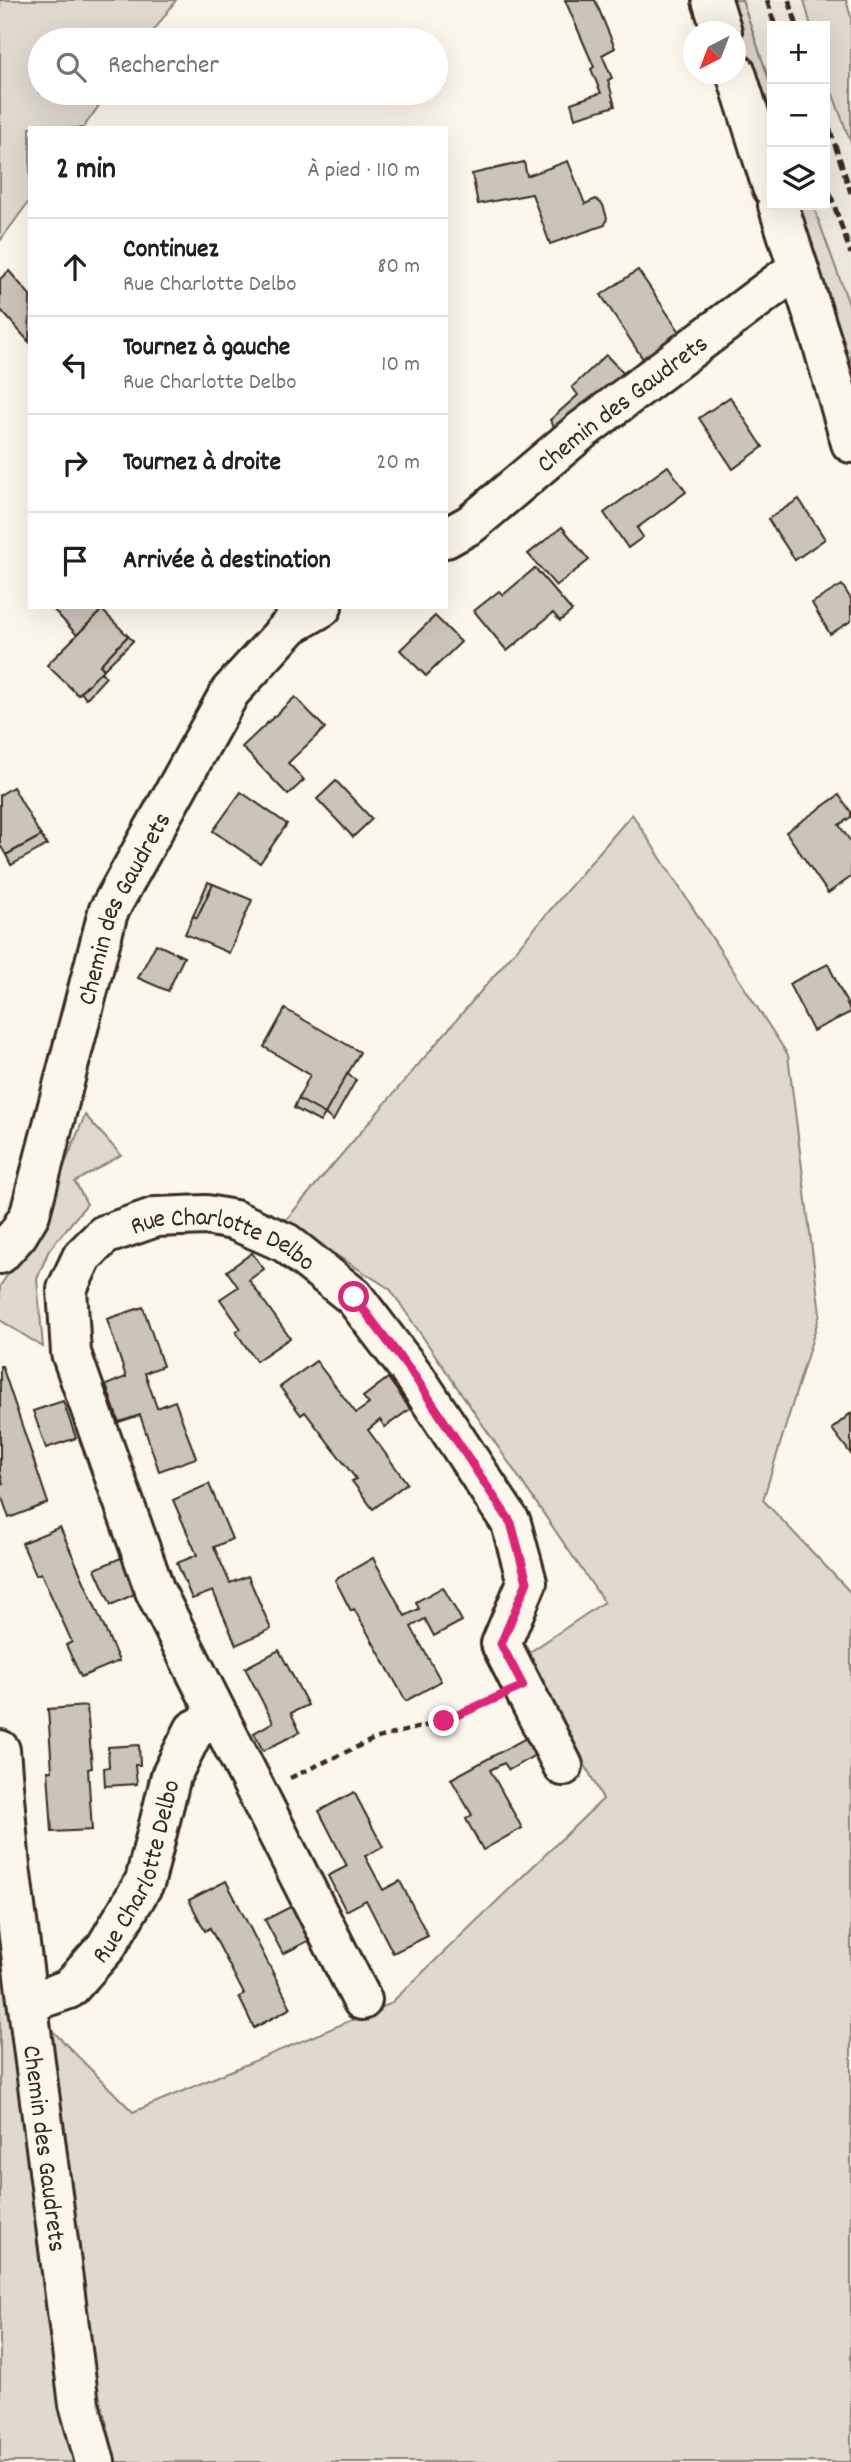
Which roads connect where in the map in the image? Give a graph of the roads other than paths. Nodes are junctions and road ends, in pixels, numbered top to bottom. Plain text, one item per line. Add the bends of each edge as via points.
1 (712, 0) edge
2 (719, 21) edge
3 (739, 84) edge
4 (767, 171) edge
5 (780, 210) edge
6 (798, 268) junction
7 (851, 443) edge
8 (448, 537) edge
9 (319, 609) edge
10 (0, 1254) edge
11 (219, 1717) junction
12 (0, 1750) edge
13 (562, 1766) dead end
14 (362, 2000) dead end
15 (28, 2003) junction
16 (95, 2462) edge

1 - 2 street
3 - 4 street
5 - 6 street
6 - 7 street
6 - 8 street, Chemin des Gaudrets via 581,431 471,524
9 - 10 street, Chemin des Gaudrets via 291,625 230,692 108,912 30,1214
11 - 13 street, Rue Charlotte Delbo via 155,1591 71,1353 67,1289 82,1257 104,1235 156,1217 206,1215 234,1220 286,1243 354,1297 415,1377 511,1523 527,1582 501,1644
11 - 14 street, Rue Charlotte Delbo
11 - 15 street, Rue Charlotte Delbo via 194,1730 171,1776 145,1881 106,1947 69,1989
12 - 15 street, Chemin des Gaudrets
15 - 16 street, Chemin des Gaudrets via 79,2404

